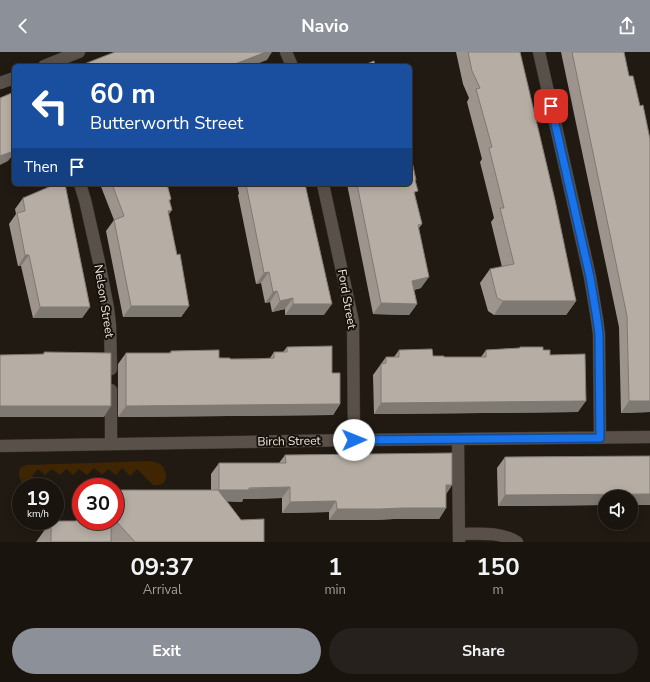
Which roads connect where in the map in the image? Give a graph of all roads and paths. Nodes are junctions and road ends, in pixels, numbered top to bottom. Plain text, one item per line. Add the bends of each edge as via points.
1 (79, 52) edge
2 (286, 52) edge
3 (539, 52) edge
4 (49, 64) edge
5 (291, 64) edge
6 (12, 79) edge
7 (0, 83) edge
8 (81, 186) edge
9 (323, 186) edge
10 (650, 437) edge
11 (600, 438) junction
12 (458, 439) junction
13 (354, 440) junction
14 (111, 444) junction
15 (0, 446) edge
16 (459, 538) edge
17 (517, 542) edge

1 - 4 street
2 - 5 street
3 - 11 street via 597,319
6 - 7 street
8 - 14 street, Nelson Street via 108,308 111,344
9 - 13 street, Ford Street via 353,322
10 - 11 street, Birch Street
11 - 12 street, Birch Street
12 - 13 street, Birch Street
12 - 16 street
13 - 14 street, Birch Street
14 - 15 street, Birch Street
16 - 17 street via 498,534

